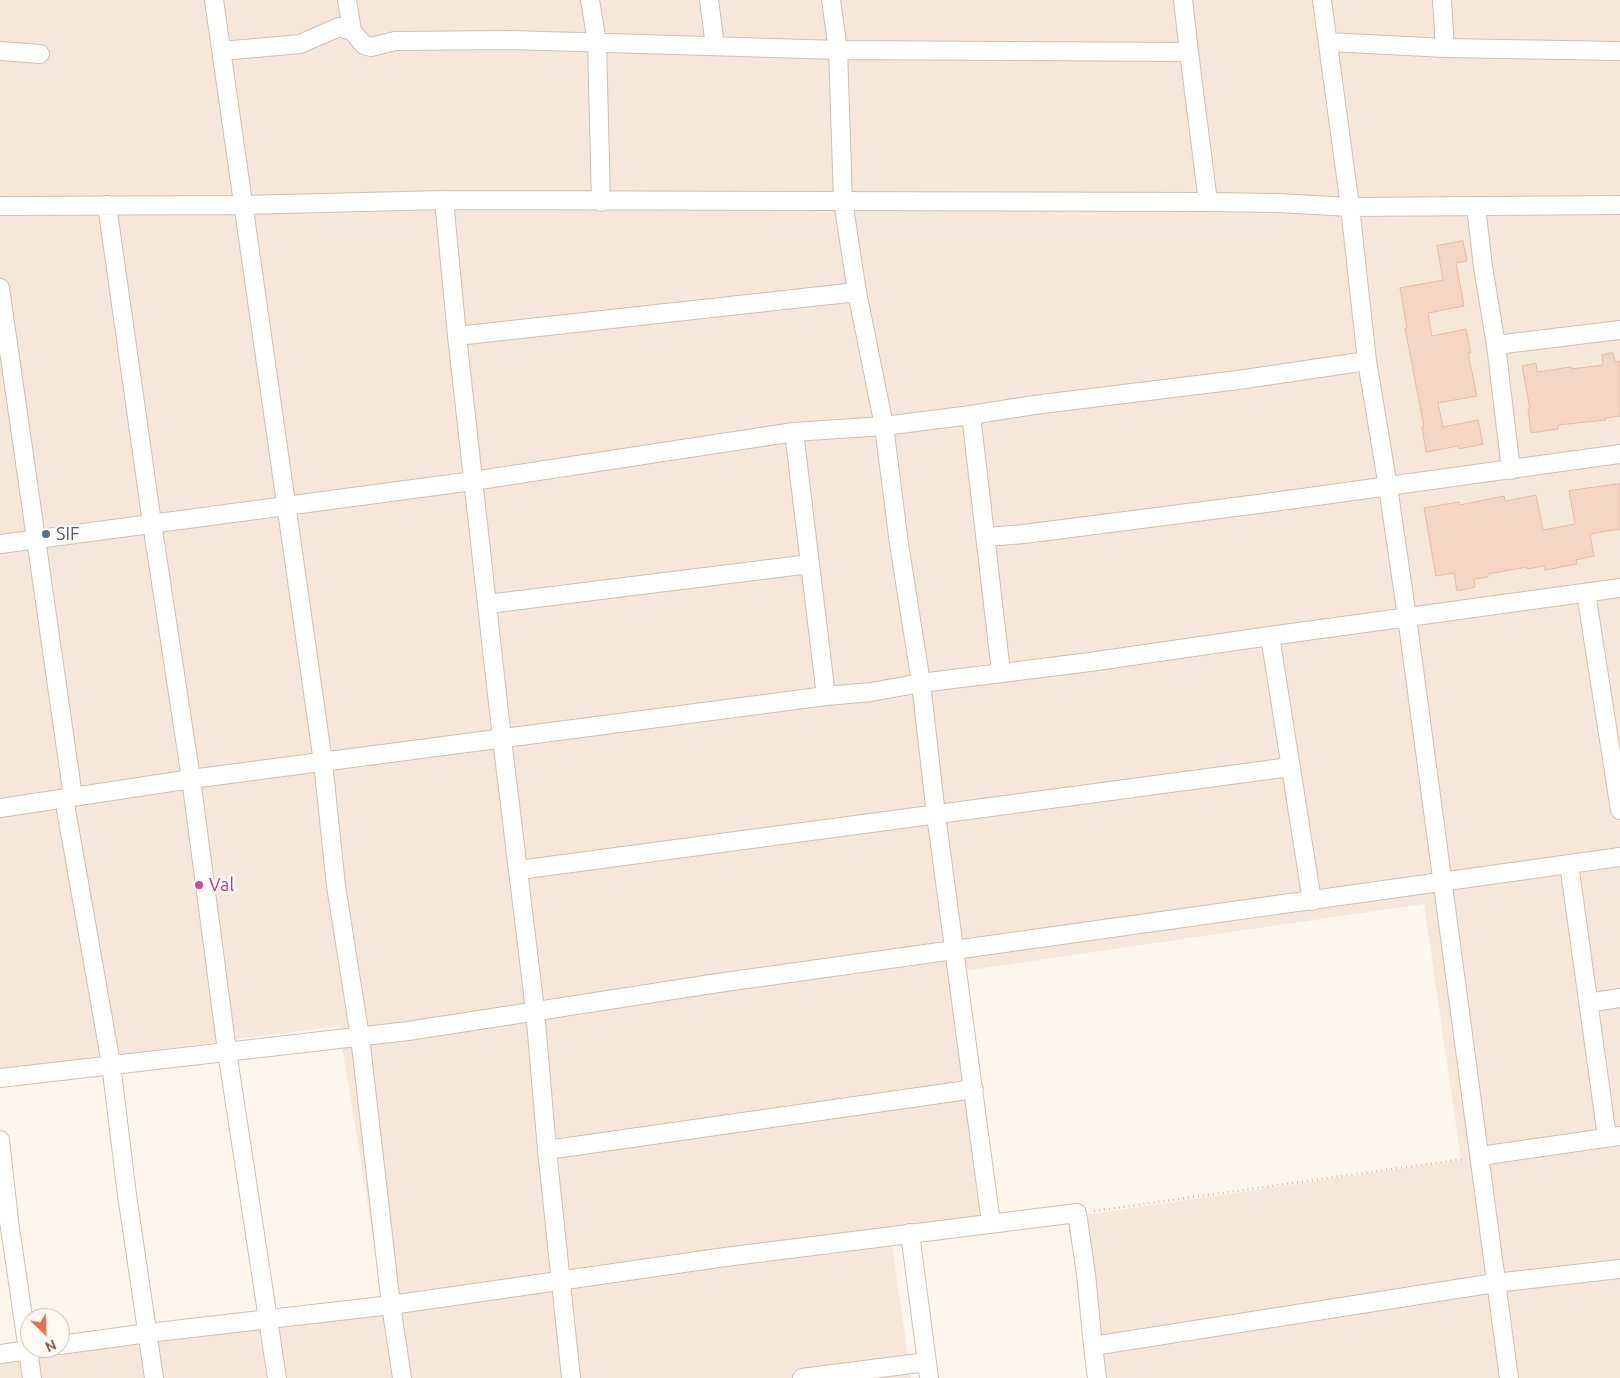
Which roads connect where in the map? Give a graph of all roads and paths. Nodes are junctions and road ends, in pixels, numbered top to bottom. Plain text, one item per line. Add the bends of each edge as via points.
1 (214, 0) edge
2 (347, 0) edge
3 (590, 0) edge
4 (709, 0) edge
5 (830, 0) edge
6 (1183, 0) edge
7 (1322, 0) edge
8 (1442, 0) edge
9 (352, 31) junction
10 (597, 42) junction
11 (1329, 42) junction
12 (715, 46) junction
13 (1445, 48) junction
14 (838, 50) junction
15 (0, 51) edge
16 (222, 51) junction
17 (1620, 51) edge
18 (1189, 52) junction
19 (40, 54) dead end
20 (444, 200) junction
21 (843, 201) junction
22 (600, 202) junction
23 (1208, 202) junction
24 (107, 205) junction
25 (242, 205) junction
26 (1620, 205) edge
27 (0, 206) edge
28 (1476, 206) junction
29 (1350, 207) junction
30 (0, 288) edge
31 (857, 292) junction
32 (1620, 330) edge
33 (457, 336) junction
34 (1496, 345) junction
35 (1367, 361) junction
36 (971, 415) junction
37 (884, 426) junction
38 (794, 432) junction
39 (1620, 454) edge
40 (1511, 470) junction
41 (474, 480) junction
42 (1388, 486) junction
43 (285, 506) junction
44 (152, 523) junction
45 (986, 537) junction
46 (35, 540) junction
47 (0, 544) edge
48 (810, 564) junction
49 (1620, 588) edge
50 (1586, 593) junction
51 (488, 604) junction
52 (1407, 617) junction
53 (1270, 636) junction
54 (1001, 672) junction
55 (921, 683) junction
56 (826, 696) junction
57 (1613, 720) edge
58 (502, 739) junction
59 (323, 762) junction
60 (1290, 767) junction
61 (191, 779) junction
62 (68, 797) junction
63 (0, 808) edge
64 (1620, 810) edge
65 (936, 815) junction
66 (1620, 857) edge
67 (1570, 864) junction
68 (520, 870) junction
69 (1443, 883) junction
70 (1312, 901) junction
71 (954, 950) junction
72 (1620, 998) edge
73 (1588, 1003) junction
74 (535, 1010) junction
75 (360, 1036) junction
76 (228, 1052) junction
77 (111, 1064) junction
78 (0, 1078) edge
79 (974, 1089) junction
80 (1614, 1137) edge
81 (0, 1140) edge
82 (547, 1150) junction
83 (1480, 1156) junction
84 (1077, 1213) junction
85 (5, 1222) edge
86 (991, 1223) junction
87 (910, 1233) junction
88 (1620, 1269) edge
89 (560, 1281) junction
90 (1495, 1283) junction
91 (391, 1305) junction
92 (25, 1308) edge
93 (269, 1318) junction
94 (148, 1333) junction
95 (70, 1345) edge
96 (1092, 1346) junction
97 (20, 1351) edge
98 (0, 1354) edge
99 (34, 1358) edge
100 (928, 1370) edge
101 (32, 1378) edge
102 (154, 1378) edge
103 (277, 1378) edge
104 (402, 1378) edge
105 (571, 1378) edge
106 (802, 1378) edge
107 (1097, 1378) edge
108 (1509, 1378) edge

1 - 16 street
2 - 9 street
3 - 10 street
4 - 12 street
5 - 14 street
6 - 18 street
7 - 11 street
8 - 13 street
9 - 10 street via 364,45 371,47 395,41
9 - 16 street via 339,27 300,44
10 - 12 street
10 - 22 street
11 - 13 street
11 - 29 street
12 - 14 street
13 - 17 street
14 - 18 street
14 - 21 street
15 - 19 street
16 - 25 street
18 - 23 street
20 - 22 street
20 - 25 street
20 - 33 street
21 - 22 street
21 - 23 street
21 - 31 street
23 - 29 street
24 - 25 street
24 - 27 street
24 - 44 street
25 - 43 street
26 - 28 street
28 - 29 street
28 - 34 street
29 - 35 street
30 - 46 street
31 - 33 street
31 - 37 street
32 - 34 street
33 - 41 street
34 - 40 street
35 - 36 street
35 - 42 street
36 - 37 street
36 - 45 street
37 - 38 street
37 - 55 street
38 - 41 street
38 - 48 street
39 - 40 street
40 - 42 street
41 - 43 street
41 - 51 street
42 - 45 street
42 - 52 street
43 - 44 street
43 - 59 street
44 - 46 street
44 - 61 street
45 - 54 street
46 - 47 street
46 - 62 street
48 - 51 street
48 - 56 street
49 - 50 street
50 - 52 street
50 - 57 street
51 - 58 street
52 - 53 street
52 - 69 street
53 - 54 street
53 - 60 street
54 - 55 street
55 - 56 street
55 - 65 street
56 - 58 street
57 - 64 street
58 - 59 street
58 - 68 street
59 - 61 street
59 - 75 street via 336,886
60 - 65 street
60 - 70 street
61 - 62 street
61 - 76 street
62 - 63 street
62 - 77 street
65 - 68 street
65 - 71 street
66 - 67 street
67 - 69 street
67 - 73 street
68 - 74 street
69 - 70 street
69 - 83 street
70 - 71 street
71 - 74 street
71 - 79 street
72 - 73 street
73 - 80 street
74 - 75 street
74 - 82 street
75 - 76 street
75 - 91 street
76 - 77 street
76 - 93 street
77 - 78 street
77 - 94 street
79 - 82 street
79 - 86 street
80 - 83 street
81 - 85 street
82 - 89 street
83 - 84 path
83 - 90 street
84 - 86 street
84 - 96 street
85 - 92 street
86 - 87 street
87 - 89 street
87 - 100 street
88 - 90 street
89 - 91 street
89 - 105 street
90 - 96 street
90 - 108 street
91 - 93 street
91 - 104 street
93 - 94 street
93 - 103 street
94 - 95 street
94 - 102 street
96 - 107 street
97 - 98 street
99 - 101 street
100 - 106 street

